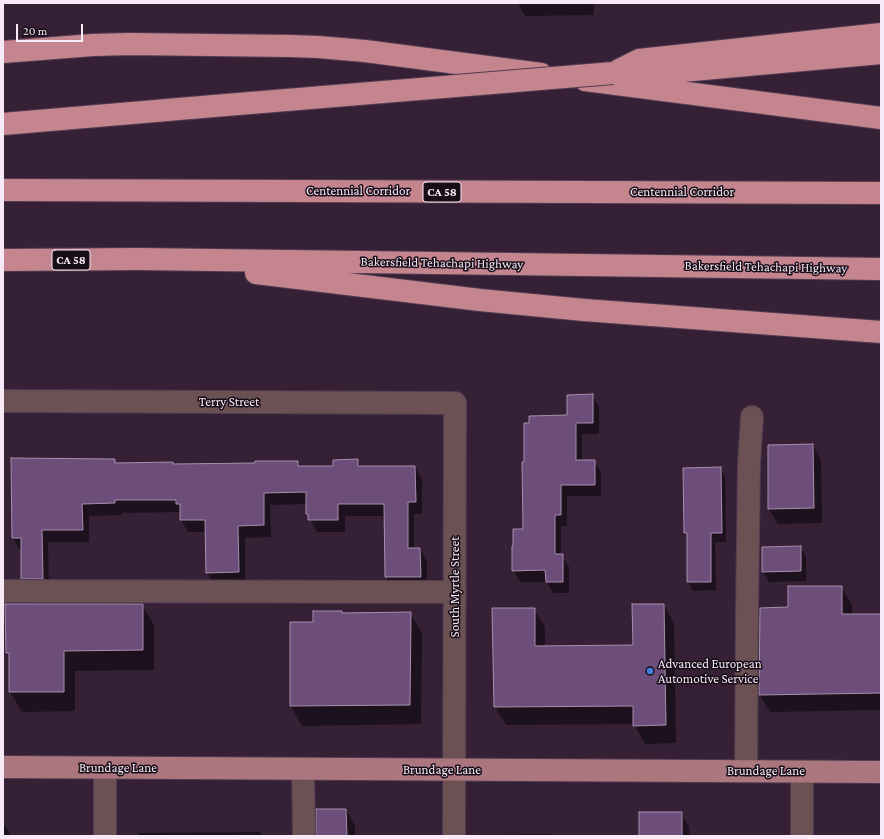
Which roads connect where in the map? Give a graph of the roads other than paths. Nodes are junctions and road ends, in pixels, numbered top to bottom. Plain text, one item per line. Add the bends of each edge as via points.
1 (881, 34) edge
2 (823, 50) junction
3 (3, 52) edge
4 (881, 53) edge
5 (881, 118) edge
6 (3, 124) edge
7 (3, 190) edge
8 (881, 193) edge
9 (139, 259) junction
10 (3, 260) edge
11 (881, 269) edge
12 (881, 332) edge
13 (3, 401) edge
14 (455, 403) joint
15 (752, 417) dead end
16 (3, 591) edge
17 (455, 592) junction
18 (3, 767) edge
19 (105, 768) junction
20 (303, 769) junction
21 (455, 770) junction
22 (746, 771) junction
23 (802, 772) junction
24 (881, 772) edge
25 (105, 836) edge
26 (304, 836) edge
27 (454, 836) edge
28 (802, 836) edge

1 - 2 highway
2 - 4 highway
2 - 6 highway, bridge via 640,75 613,73
3 - 5 highway via 130,44 318,47
7 - 8 highway, Centennial Corridor / CA 58
9 - 10 highway, Bakersfield Tehachapi Highway / CA 58
9 - 11 highway, Bakersfield Tehachapi Highway / CA 58
9 - 12 highway via 503,302
13 - 14 street, Terry Street
14 - 17 street, South Myrtle Street
15 - 22 street via 749,464
16 - 17 street
17 - 21 street, South Myrtle Street
18 - 19 main road, Brundage Lane
19 - 20 main road, Brundage Lane
19 - 25 street
20 - 21 main road, Brundage Lane
20 - 26 street
21 - 22 main road, Brundage Lane
21 - 27 street, South Myrtle Street
22 - 23 main road, Brundage Lane
23 - 24 main road, Brundage Lane
23 - 28 street

